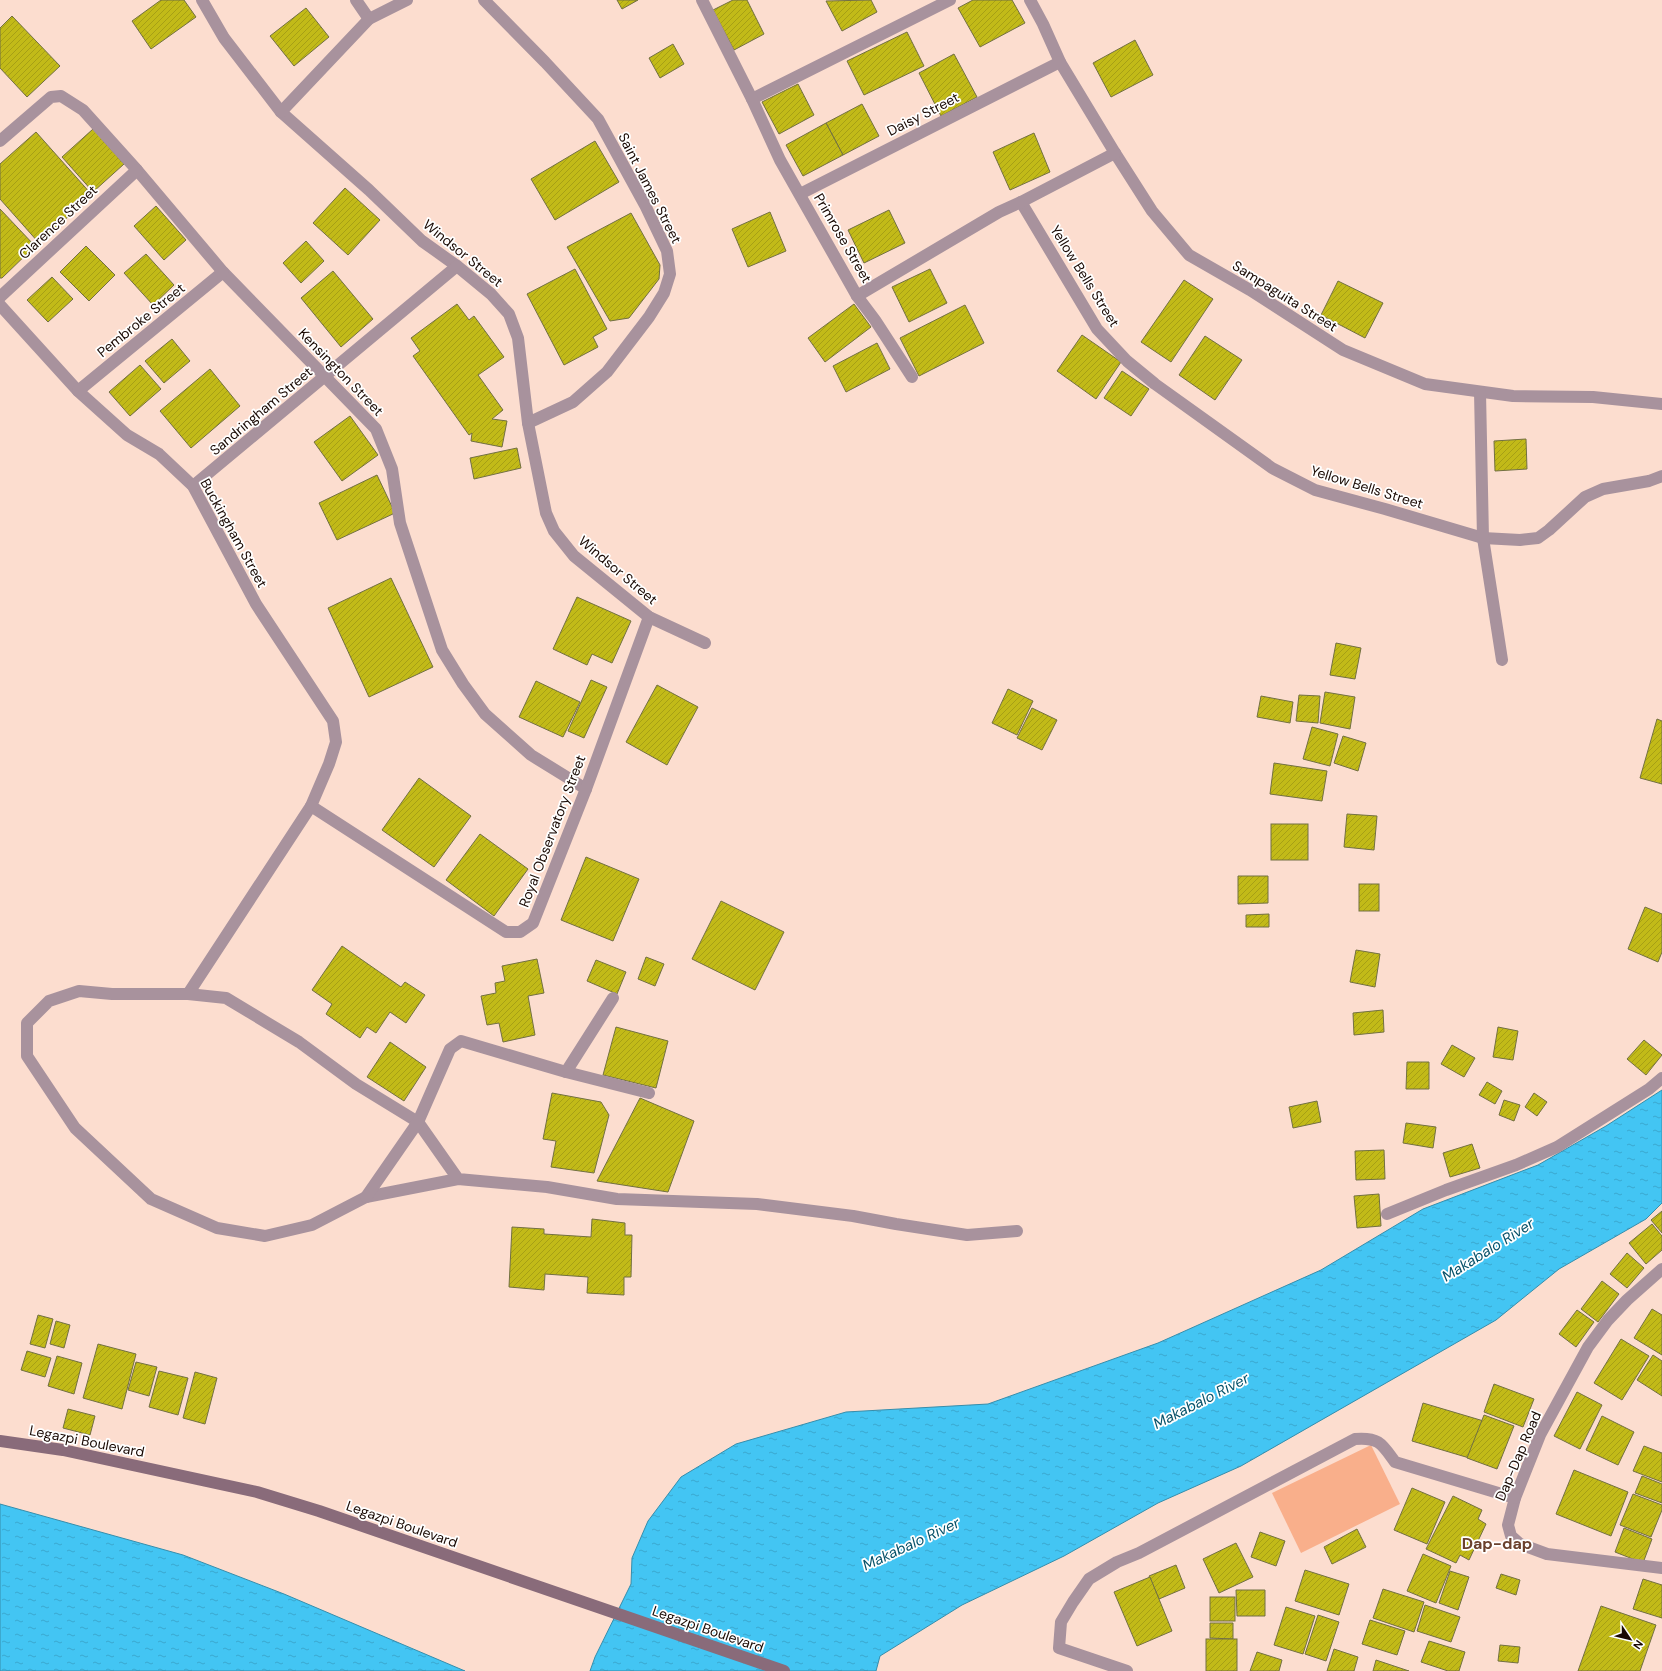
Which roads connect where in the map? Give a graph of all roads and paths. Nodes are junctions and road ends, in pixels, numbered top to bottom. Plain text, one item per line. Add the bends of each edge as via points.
1 (202, 0) edge
2 (356, 0) edge
3 (407, 0) edge
4 (484, 0) edge
5 (702, 0) edge
6 (950, 0) edge
7 (1030, 0) edge
8 (369, 19) junction
9 (1060, 62) junction
10 (752, 99) junction
11 (281, 112) junction
12 (0, 142) edge
13 (1115, 153) junction
14 (137, 170) junction
15 (800, 194) junction
16 (1021, 202) junction
17 (458, 266) junction
18 (224, 272) junction
19 (857, 296) junction
20 (0, 297) edge
21 (0, 305) edge
22 (325, 377) junction
23 (912, 377) dead end
24 (78, 391) junction
25 (1480, 392) junction
26 (1662, 404) edge
27 (528, 423) junction
28 (1662, 476) edge
29 (193, 486) junction
30 (1483, 538) junction
31 (649, 617) junction
32 (705, 643) dead end
33 (1502, 660) dead end
34 (586, 789) junction
35 (311, 806) junction
36 (188, 994) junction
37 (613, 998) dead end
38 (566, 1072) junction
39 (1662, 1078) edge
40 (649, 1093) dead end
41 (418, 1122) junction
42 (458, 1179) junction
43 (366, 1197) junction
44 (1387, 1214) dead end
45 (1017, 1231) dead end
46 (1662, 1269) edge
47 (0, 1441) edge
48 (1515, 1498) junction
49 (1662, 1568) edge
50 (784, 1671) edge
51 (1126, 1671) edge

1 - 11 street, Windsor Street via 224,38
2 - 8 street
3 - 8 street
4 - 27 street, Saint James Street via 598,119 646,206 667,251 670,274 664,293 650,317 607,372 573,402
5 - 10 street, Primrose Street
6 - 10 street
7 - 9 street, Sampaguita Street
8 - 11 street
9 - 13 street, Sampaguita Street
9 - 15 street, Daisy Street
10 - 15 street, Primrose Street via 780,160
11 - 17 street, Windsor Street via 422,241
12 - 14 street, Kensington Street via 52,97 61,96 83,110
13 - 16 street, Primrose Street
13 - 25 street, Sampaguita Street via 1152,211 1189,255 1250,290 1343,350 1425,384
14 - 18 street, Kensington Street
14 - 20 street, Clarence Street
15 - 19 street, Primrose Street
16 - 19 street, Primrose Street via 999,212
16 - 30 street, Yellow Bells Street via 1098,329 1127,360 1155,384 1272,468 1315,490
17 - 22 street, Sandringham Street
17 - 27 street, Windsor Street via 491,294 509,314 518,338
18 - 22 street, Kensington Street
18 - 24 street, Pembroke Street
19 - 23 street via 876,320
21 - 24 street, Buckingham Street
22 - 29 street, Sandringham Street
22 - 34 street, Kensington Street via 376,429 392,469 400,523 442,650 463,684 485,714 531,755
24 - 29 street, Buckingham Street via 127,435 159,454
25 - 26 street, Sampaguita Street via 1512,396 1593,397
25 - 30 street
27 - 31 street, Windsor Street via 546,513 554,531 574,556
28 - 30 street, Yellow Bells Street via 1649,481 1603,489 1585,497 1538,538
29 - 35 street, Buckingham Street via 256,604 333,721 336,742
30 - 33 street
31 - 32 street, Windsor Street
31 - 34 street, Royal Observatory Street
34 - 35 street, Royal Observatory Street via 533,923 520,932 506,932
35 - 36 street, Buckingham Street
36 - 41 street via 226,998 252,1012 299,1042 356,1084
36 - 43 street via 112,994 79,991 49,1001 27,1023 27,1056 75,1128 151,1199 217,1228 265,1236 312,1226
37 - 38 street
38 - 40 street
38 - 41 street via 461,1041 450,1049
39 - 44 street via 1649,1089 1557,1147
41 - 42 street
41 - 43 street
42 - 43 street
42 - 45 street via 547,1187 617,1199 757,1204 853,1216 967,1235
46 - 48 street, Dap-Dap Road via 1608,1320 1588,1347 1540,1435
47 - 50 street, Legazpi Boulevard via 63,1450 258,1492
48 - 49 street, Dap-Dap Road via 1508,1524 1511,1536 1520,1544 1546,1554
48 - 51 street via 1395,1462 1383,1446 1370,1438 1355,1439 1139,1553 1117,1562 1090,1579 1061,1622 1060,1648

